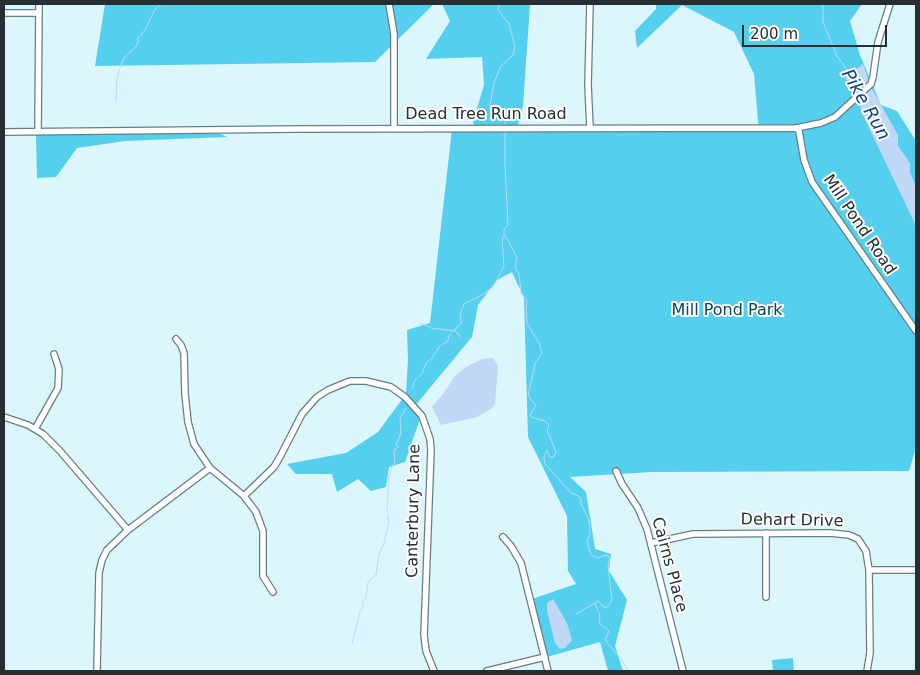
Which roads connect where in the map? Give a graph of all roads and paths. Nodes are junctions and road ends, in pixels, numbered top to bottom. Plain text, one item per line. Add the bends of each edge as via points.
1 (39, 4) edge
2 (389, 4) edge
3 (590, 4) edge
4 (890, 4) edge
5 (4, 13) edge
6 (38, 13) junction
7 (590, 128) junction
8 (796, 128) junction
9 (394, 129) junction
10 (4, 132) edge
11 (38, 132) junction
12 (916, 331) edge
13 (176, 339) dead end
14 (54, 354) dead end
15 (4, 417) edge
16 (35, 429) junction
17 (210, 468) junction
18 (616, 471) dead end
19 (244, 496) junction
20 (128, 530) junction
21 (766, 533) junction
22 (503, 538) dead end
23 (651, 543) junction
24 (869, 570) junction
25 (916, 570) edge
26 (273, 592) dead end
27 (766, 597) dead end
28 (545, 657) junction
29 (97, 671) edge
30 (434, 671) edge
31 (488, 671) edge
32 (548, 671) edge
33 (683, 671) edge
34 (867, 671) edge

1 - 6 street
2 - 9 street via 394,34
3 - 7 street
4 - 8 street, Dead Tree Run Road via 880,34 871,84 831,119
5 - 6 street
6 - 11 street
7 - 8 street, Dead Tree Run Road
7 - 9 street, Dead Tree Run Road
8 - 12 street, Mill Pond Road via 812,182
9 - 11 street, Dead Tree Run Road
10 - 11 street, Dead Tree Run Road
13 - 17 street via 184,352 185,394 191,435
14 - 16 street via 59,369 58,388
15 - 16 street
16 - 20 street via 60,451
17 - 19 street
17 - 20 street
18 - 23 street, Cairns Place via 642,515
19 - 26 street via 260,522 263,576
19 - 30 street, Canterbury Lane via 274,467 302,414 328,390 343,383 366,381 391,387 405,396 422,416 430,439 424,635
20 - 29 street via 107,550 99,573
21 - 23 street, Dehart Drive via 693,534
21 - 24 street, Dehart Drive via 849,535 861,542
21 - 27 street
22 - 28 street via 521,563
23 - 33 street, Cairns Place
24 - 25 street
24 - 34 street, Dehart Drive via 870,653
28 - 31 street
28 - 32 street

